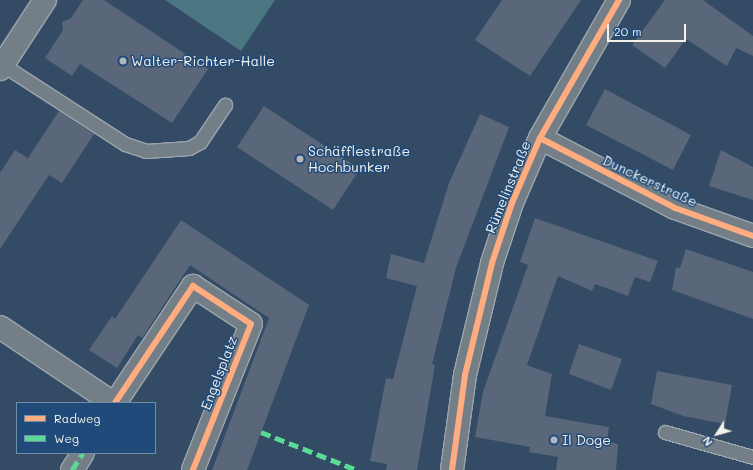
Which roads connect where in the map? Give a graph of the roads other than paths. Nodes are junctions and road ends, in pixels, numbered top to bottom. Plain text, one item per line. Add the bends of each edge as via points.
1 (45, 0) edge
2 (619, 0) edge
3 (1, 67) edge
4 (225, 104) dead end
5 (540, 138) junction
6 (753, 236) edge
7 (0, 327) edge
8 (112, 402) edge
9 (115, 402) edge
10 (665, 432) dead end
11 (82, 454) edge
12 (753, 457) edge
13 (72, 470) edge
14 (193, 470) edge
15 (452, 470) edge

1 - 3 street
2 - 5 street, Rümelinstraße
3 - 4 lane via 125,144 146,151 189,148 200,142
5 - 6 street, Dunckerstraße via 675,208
5 - 15 street, Rümelinstraße via 492,263 466,375
7 - 8 street, Engelsplatz
9 - 14 street, Engelsplatz via 193,286 251,324
10 - 12 lane
11 - 13 street

